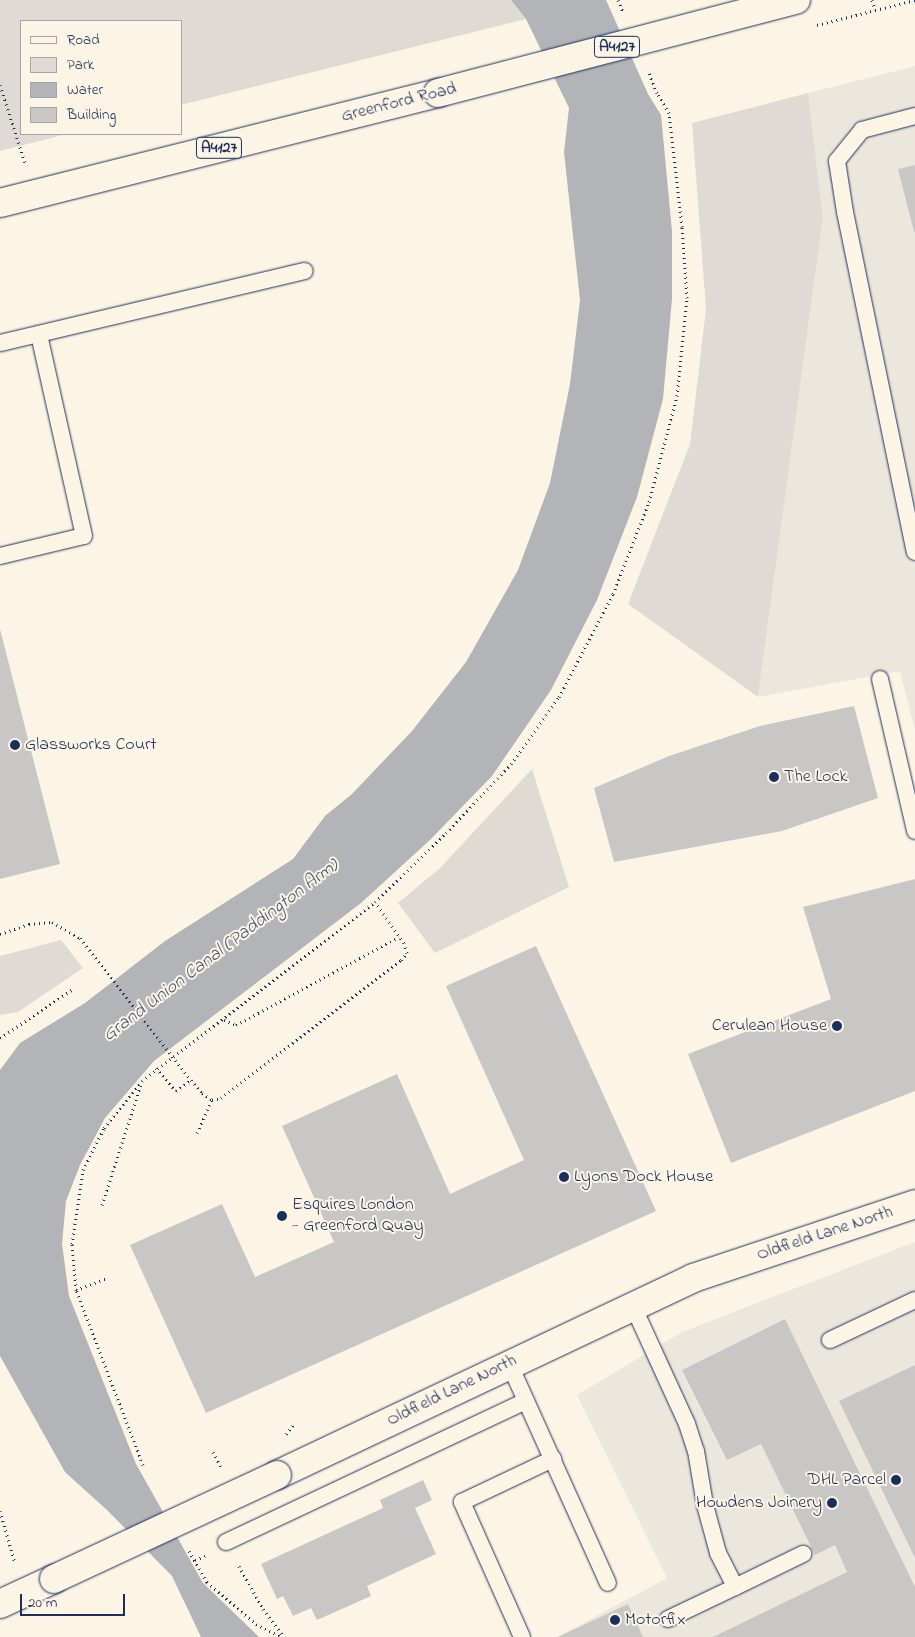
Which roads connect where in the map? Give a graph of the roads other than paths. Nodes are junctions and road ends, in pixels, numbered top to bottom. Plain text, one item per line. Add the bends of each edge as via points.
1 (797, 0) edge
2 (915, 116) edge
3 (0, 203) edge
4 (305, 271) dead end
5 (39, 334) junction
6 (0, 343) edge
7 (915, 552) edge
8 (0, 556) edge
9 (880, 679) dead end
10 (915, 830) edge
11 (915, 1204) edge
12 (915, 1300) edge
13 (633, 1306) junction
14 (830, 1340) dead end
15 (509, 1363) junction
16 (526, 1401) junction
17 (552, 1459) junction
18 (226, 1542) road end
19 (803, 1554) dead end
20 (608, 1583) dead end
21 (735, 1587) junction
22 (0, 1604) edge
23 (668, 1619) dead end
24 (522, 1637) edge

1 - 3 street, Greenford Road / A4127, bridge
2 - 7 lane via 862,130 837,160
4 - 5 lane
5 - 6 lane
5 - 8 lane via 84,536
9 - 10 lane
11 - 13 street, Oldfield Lane North via 693,1278
12 - 14 lane
13 - 15 street, Oldfield Lane North
13 - 21 lane via 687,1424 718,1553
15 - 16 lane
15 - 22 street, Oldfield Lane North, bridge
16 - 17 lane
16 - 18 lane
17 - 20 lane
17 - 24 lane via 462,1502
19 - 21 lane
21 - 23 lane

